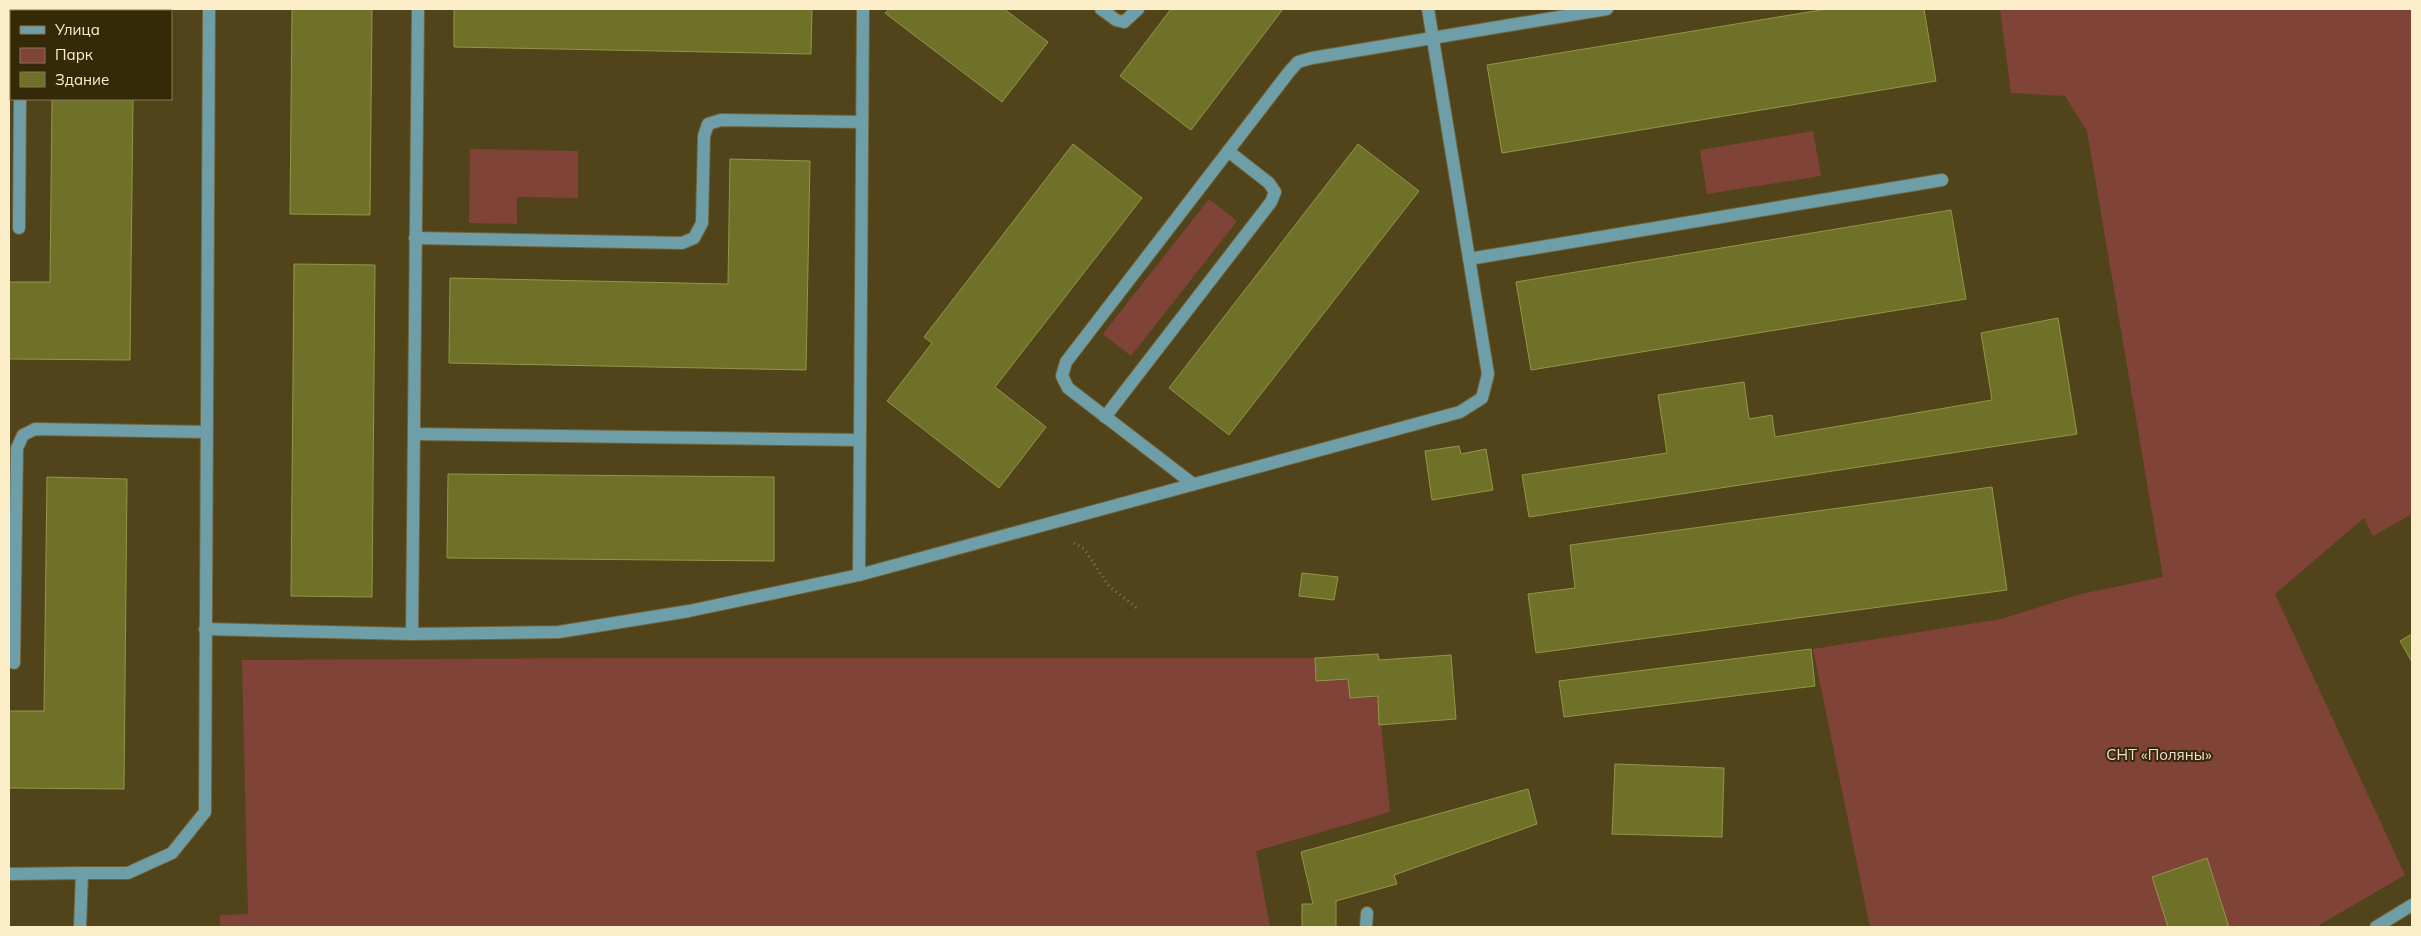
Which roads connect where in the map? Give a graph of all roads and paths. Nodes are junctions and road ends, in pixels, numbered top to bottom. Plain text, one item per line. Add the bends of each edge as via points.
1 (209, 9) edge
2 (418, 9) edge
3 (863, 9) edge
4 (1101, 9) edge
5 (1138, 9) edge
6 (1428, 9) edge
7 (1607, 9) edge
8 (1433, 38) junction
9 (20, 100) edge
10 (862, 122) junction
11 (1228, 152) junction
12 (1942, 180) dead end
13 (18, 228) dead end
14 (415, 238) junction
15 (1469, 259) junction
16 (1105, 417) junction
17 (206, 432) junction
18 (414, 434) junction
19 (860, 440) junction
20 (1193, 484) junction
21 (1043, 525) junction
22 (859, 575) junction
23 (1139, 610) dead end
24 (205, 629) junction
25 (412, 634) junction
26 (14, 663) dead end
27 (9, 874) edge
28 (82, 874) junction
29 (2412, 905) edge
30 (1367, 913) dead end
31 (80, 927) edge
32 (1366, 927) edge
33 (2376, 927) edge

1 - 17 street
2 - 14 street
3 - 10 street
4 - 5 street via 1124,22
6 - 8 street
7 - 8 street
8 - 11 street via 1298,62
8 - 15 street
9 - 13 street
10 - 14 street via 721,120 708,124 704,136 702,223 694,238 682,243
10 - 19 street
11 - 16 street via 1066,362 1062,376 1068,388
11 - 16 street via 1269,183 1275,192 1271,202
12 - 15 street
14 - 18 street
15 - 20 street via 1488,374 1482,398 1460,412
16 - 20 street
17 - 24 street
17 - 26 street via 35,429 23,435 17,448
18 - 19 street
18 - 25 street
19 - 22 street
20 - 21 street
21 - 22 street
21 - 23 path via 1084,548 1109,586
22 - 25 street via 689,611 560,632
24 - 25 street
24 - 28 street via 205,812 172,854 128,873
27 - 28 street
28 - 31 street
29 - 33 street
30 - 32 street

